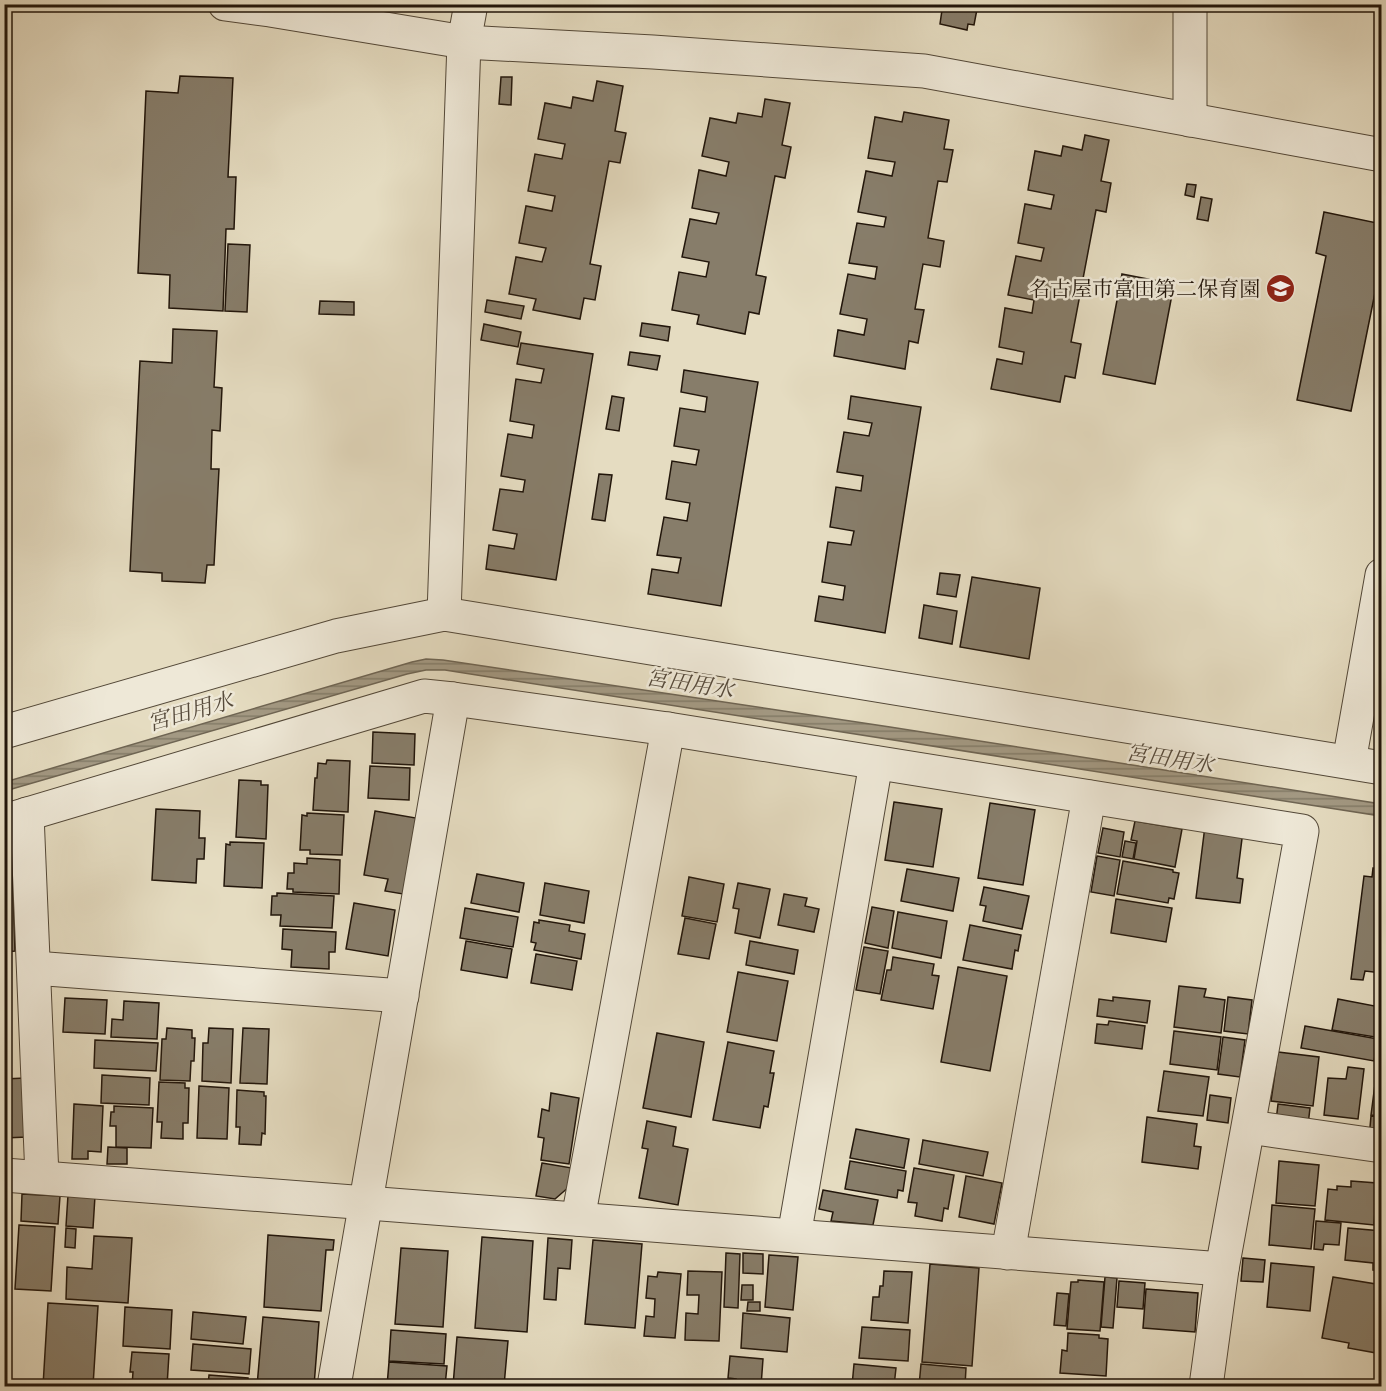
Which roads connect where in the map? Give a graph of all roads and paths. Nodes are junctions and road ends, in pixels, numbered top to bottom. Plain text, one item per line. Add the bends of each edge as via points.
1 (225, 4) edge
2 (471, 4) edge
3 (1190, 4) edge
4 (464, 42) junction
5 (1190, 120) junction
6 (1382, 155) edge
7 (1382, 575) edge
8 (444, 614) junction
9 (453, 699) junction
10 (668, 729) junction
11 (4, 732) edge
12 (876, 762) junction
13 (1349, 762) junction
14 (1382, 768) edge
15 (1089, 797) junction
16 (16, 818) edge
17 (34, 968) junction
18 (402, 996) junction
19 (1249, 1127) junction
20 (1382, 1146) edge
21 (4, 1175) edge
22 (42, 1177) junction
23 (366, 1202) junction
24 (578, 1219) junction
25 (794, 1236) junction
26 (1008, 1253) junction
27 (1222, 1269) junction
28 (334, 1386) edge
29 (1206, 1386) edge

1 - 4 street
2 - 4 street
3 - 5 street
4 - 5 street via 924,71
4 - 8 street
5 - 6 street
7 - 13 street
8 - 11 street via 336,636
8 - 13 street
9 - 10 street
9 - 16 street via 424,696
9 - 18 street
10 - 12 street
10 - 24 street
12 - 15 street
12 - 25 street
13 - 14 street
15 - 19 street via 1302,831
15 - 26 street
16 - 17 street
17 - 18 street
17 - 22 street
18 - 23 street
19 - 20 street
19 - 27 street
21 - 22 street
22 - 23 street
23 - 24 street
23 - 28 street
24 - 25 street
25 - 26 street
26 - 27 street
27 - 29 street

